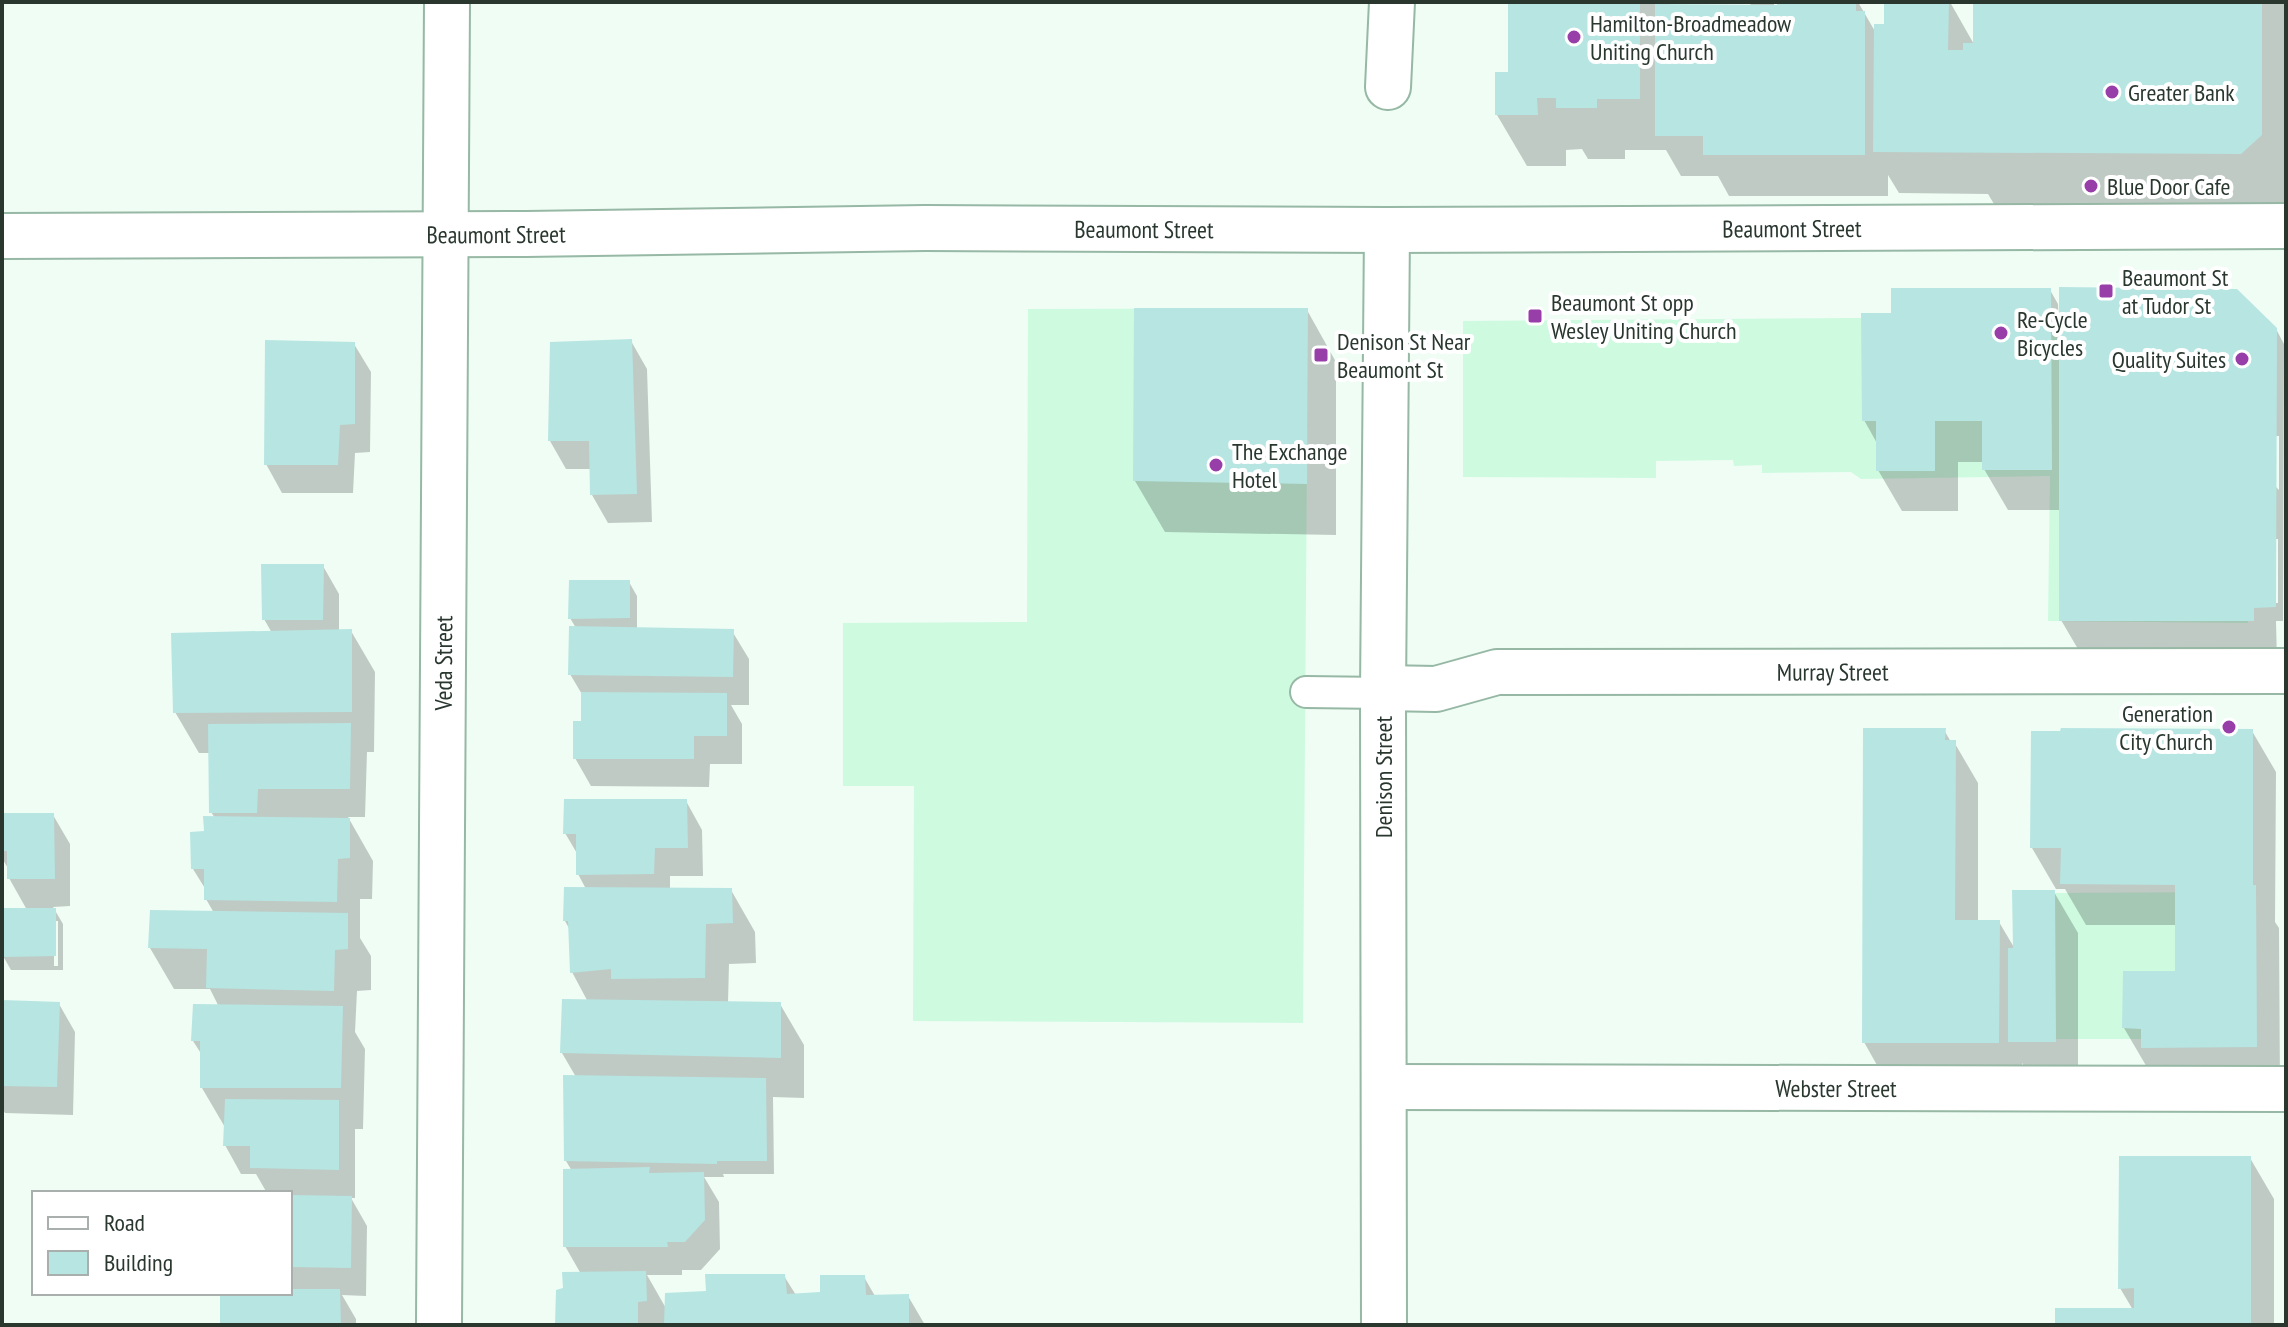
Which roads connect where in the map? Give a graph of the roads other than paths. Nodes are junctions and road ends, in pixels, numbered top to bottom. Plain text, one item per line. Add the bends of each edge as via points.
1 (447, 2) edge
2 (1392, 2) edge
3 (1388, 87) dead end
4 (2286, 226) edge
5 (1387, 230) junction
6 (447, 235) junction
7 (2, 236) edge
8 (2286, 671) edge
9 (1383, 691) junction
10 (1306, 692) dead end
11 (1384, 1087) junction
12 (2286, 1089) edge
13 (439, 1325) edge
14 (1384, 1325) edge

1 - 6 street, Veda Street
2 - 3 street
4 - 5 street, Beaumont Street
5 - 6 street, Beaumont Street via 925,228
5 - 9 street, Denison Street
6 - 7 street, Beaumont Street
6 - 13 street, Veda Street
8 - 9 street, Murray Street via 1497,672 1436,689
9 - 10 lane
9 - 11 street, Denison Street
11 - 12 street, Webster Street
11 - 14 street, Denison Street

